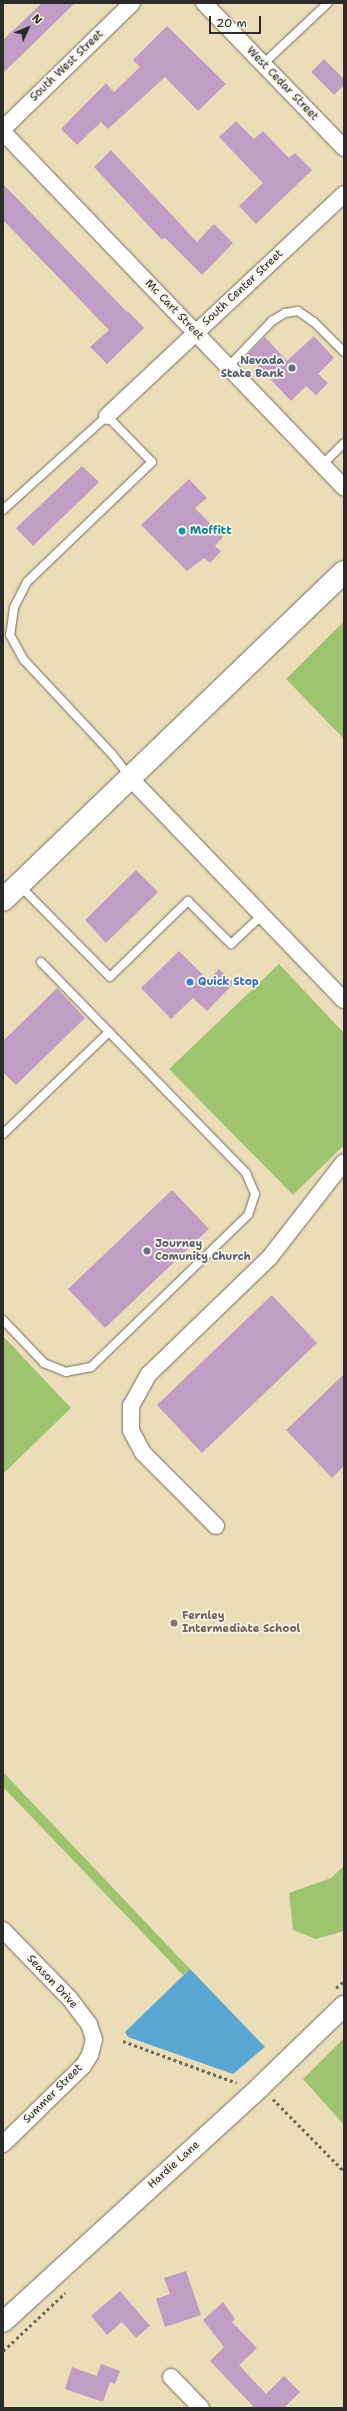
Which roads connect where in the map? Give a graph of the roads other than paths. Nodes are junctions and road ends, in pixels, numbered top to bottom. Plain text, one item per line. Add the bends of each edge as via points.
1 (132, 3) edge
2 (204, 3) edge
3 (328, 3) edge
4 (263, 64) junction
5 (3, 130) edge
6 (344, 148) edge
7 (344, 194) edge
8 (195, 332) junction
9 (344, 352) edge
10 (228, 367) junction
11 (107, 416) junction
12 (344, 443) edge
13 (322, 465) junction
14 (344, 488) edge
15 (3, 510) edge
16 (344, 572) edge
17 (130, 778) junction
18 (19, 885) junction
19 (3, 900) edge
20 (262, 915) junction
21 (40, 962) dead end
22 (344, 1000) edge
23 (109, 1032) junction
24 (3, 1121) edge
25 (10, 1127) junction
26 (3, 1134) edge
27 (344, 1162) edge
28 (3, 1320) edge
29 (216, 1526) dead end
30 (3, 1930) edge
31 (344, 2006) edge
32 (94, 2039) joint
33 (3, 2144) edge
34 (3, 2322) edge
35 (172, 2377) dead end
36 (201, 2408) edge

1 - 5 street, South West Street
2 - 4 street, West Cedar Street
3 - 4 lane
4 - 6 street, West Cedar Street
5 - 8 street, Mc Cart Street
7 - 8 street, South Center Street
8 - 10 street, Mc Cart Street
8 - 11 street, South Center Street
9 - 10 lane via 314,322 298,311 272,321
10 - 13 street, Mc Cart Street
11 - 15 lane
11 - 17 lane via 152,462 27,582 14,608 10,635 24,660 112,754
12 - 13 lane
13 - 14 street, Mc Cart Street
16 - 17 main road
17 - 18 main road
17 - 20 street
18 - 19 main road
18 - 20 lane via 110,977 188,901 231,944
20 - 22 street
21 - 23 lane
23 - 25 lane
23 - 28 lane via 246,1173 255,1194 248,1216 91,1368 66,1372 44,1363
24 - 25 lane
25 - 26 lane
27 - 29 street via 270,1257 149,1374 131,1406 131,1430 143,1453
30 - 32 street, Season Drive via 74,2004 88,2024
31 - 34 street, Hardie Lane
32 - 33 street, Summer Street via 90,2055 83,2066
35 - 36 street

